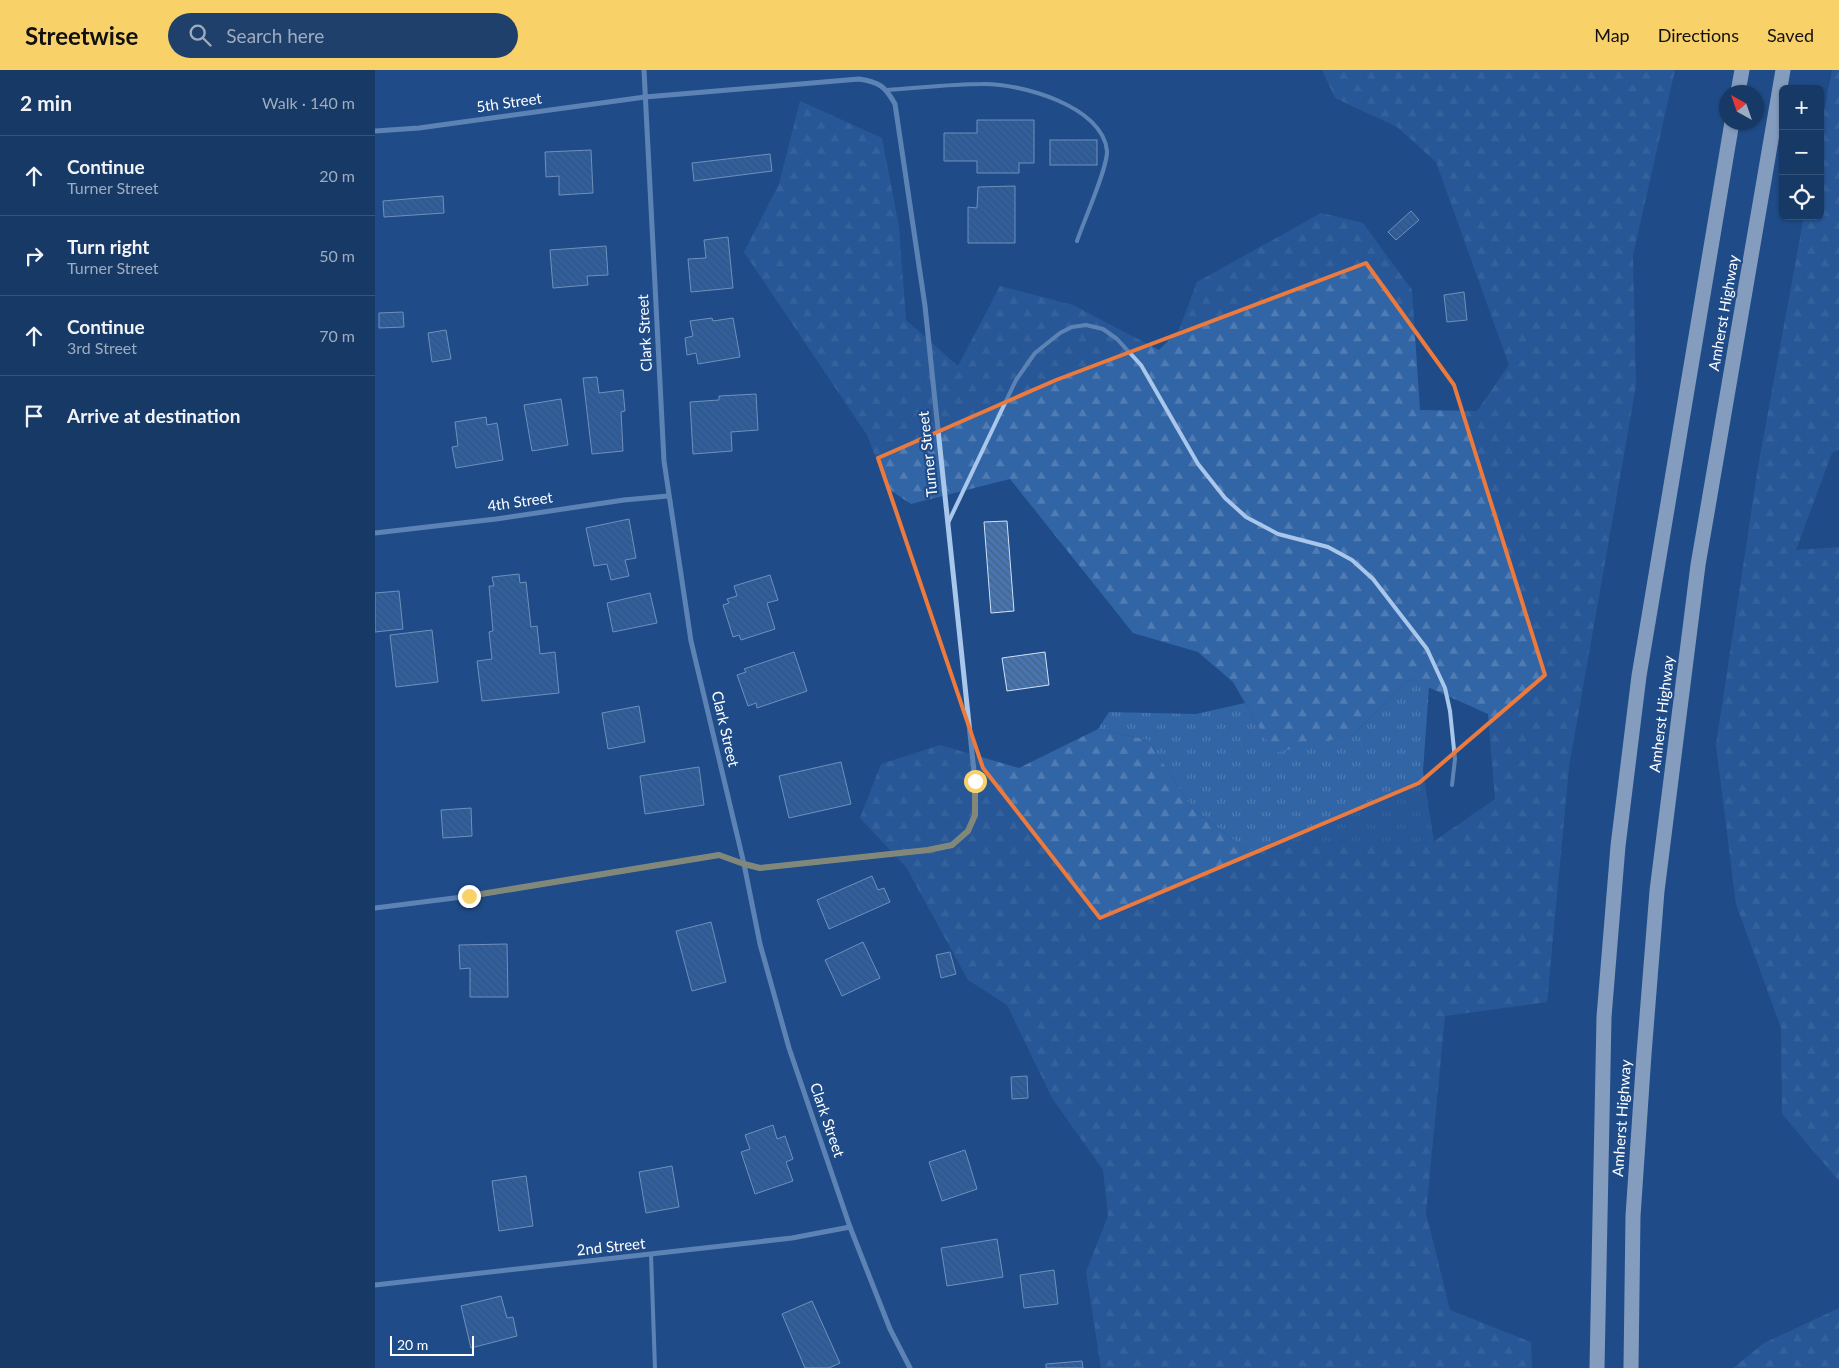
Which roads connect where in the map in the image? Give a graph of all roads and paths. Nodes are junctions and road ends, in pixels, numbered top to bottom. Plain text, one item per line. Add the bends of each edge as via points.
1 (644, 70) edge
2 (1741, 70) edge
3 (1783, 70) edge
4 (1739, 85) edge
5 (887, 90) junction
6 (645, 97) junction
7 (1731, 130) edge
8 (375, 132) edge
9 (1077, 241) dead end
10 (668, 496) junction
11 (948, 523) junction
12 (375, 533) edge
13 (1452, 785) dead end
14 (744, 864) junction
15 (375, 908) edge
16 (850, 1227) junction
17 (651, 1255) junction
18 (375, 1285) edge
19 (655, 1368) edge
20 (910, 1368) edge
21 (1597, 1368) edge
22 (1631, 1368) edge

1 - 6 street, Clark Street
2 - 4 highway
3 - 22 highway, Amherst Highway via 1698,564 1657,892 1633,1216
5 - 6 street via 874,81 859,79
5 - 9 lane via 983,83 1045,95 1075,109 1103,135 1107,152
5 - 11 street, Turner Street via 895,104 925,306
6 - 8 street, 5th Street
6 - 10 street, Clark Street
7 - 21 highway, Amherst Highway via 1639,676 1618,846 1604,1017
10 - 12 street, 4th Street
10 - 14 street, Clark Street via 691,641
11 - 13 lane via 1016,380 1035,353 1060,332 1072,327 1086,325 1103,329 1141,365 1198,464 1225,498 1246,516 1278,534 1328,547 1352,560 1373,579 1427,649 1445,688 1450,711 1455,759
11 - 14 street, Turner Street via 975,781 975,815 968,831 952,845 928,850 760,868
14 - 15 street, Turner Street via 719,855
14 - 16 street, Clark Street via 760,944 789,1048
16 - 17 street, 2nd Street via 792,1238
16 - 20 street, Clark Street via 890,1329
17 - 18 street, 2nd Street
17 - 19 lane

